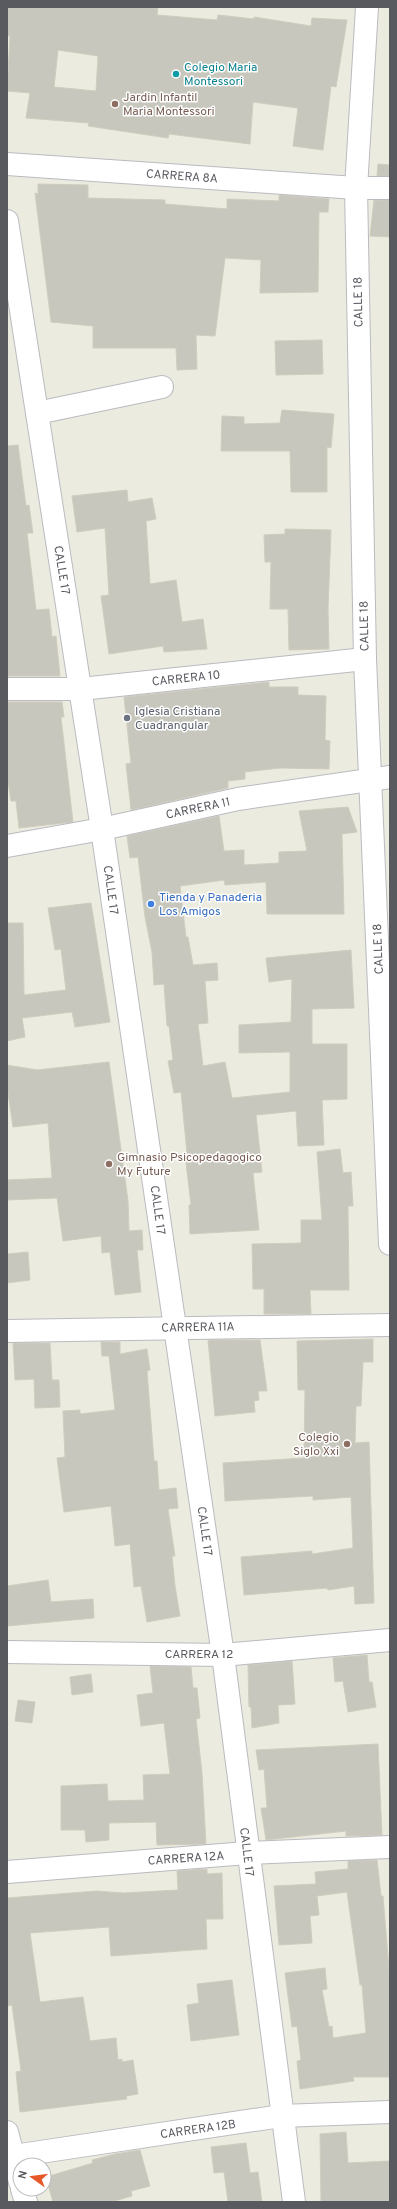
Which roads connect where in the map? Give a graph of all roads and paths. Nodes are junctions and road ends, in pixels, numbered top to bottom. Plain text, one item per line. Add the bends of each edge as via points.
1 (367, 7) edge
2 (7, 164) edge
3 (356, 188) junction
4 (390, 188) edge
5 (7, 221) edge
6 (162, 387) dead end
7 (37, 412) junction
8 (365, 659) junction
9 (7, 688) edge
10 (81, 689) junction
11 (380, 778) edge
12 (102, 829) junction
13 (7, 846) edge
14 (390, 1244) edge
15 (390, 1325) edge
16 (175, 1327) junction
17 (7, 1331) edge
18 (390, 1640) edge
19 (7, 1652) edge
20 (223, 1655) junction
21 (390, 1847) edge
22 (247, 1853) junction
23 (7, 1872) edge
24 (390, 2112) edge
25 (281, 2116) junction
26 (7, 2132) edge
27 (10, 2156) edge
28 (294, 2202) edge

1 - 3 street, CALLE 18
2 - 3 street, CARRERA 8A
3 - 4 street, CARRERA 8A
3 - 8 street, CALLE 18
5 - 7 street, CALLE 17
6 - 7 street
7 - 10 street, CALLE 17
8 - 10 street, CARRERA 10
8 - 11 street, CALLE 18
9 - 10 street, CARRERA 10
10 - 12 street, CALLE 17
11 - 12 street, CARRERA 11 via 238,799
11 - 14 street, CALLE 18
12 - 13 street, CARRERA 11
12 - 16 street, CALLE 17
15 - 16 street, CARRERA 11A
16 - 17 street, CARRERA 11A
16 - 20 street, CALLE 17
18 - 20 street, CARRERA 12
19 - 20 street, CARRERA 12
20 - 22 street, CALLE 17
21 - 22 street, CARRERA 12A
22 - 23 street, CARRERA 12A
22 - 25 street, CALLE 17
24 - 25 street, CARRERA 12B
25 - 27 street, CARRERA 12B
25 - 28 street, CALLE 17
26 - 27 street

